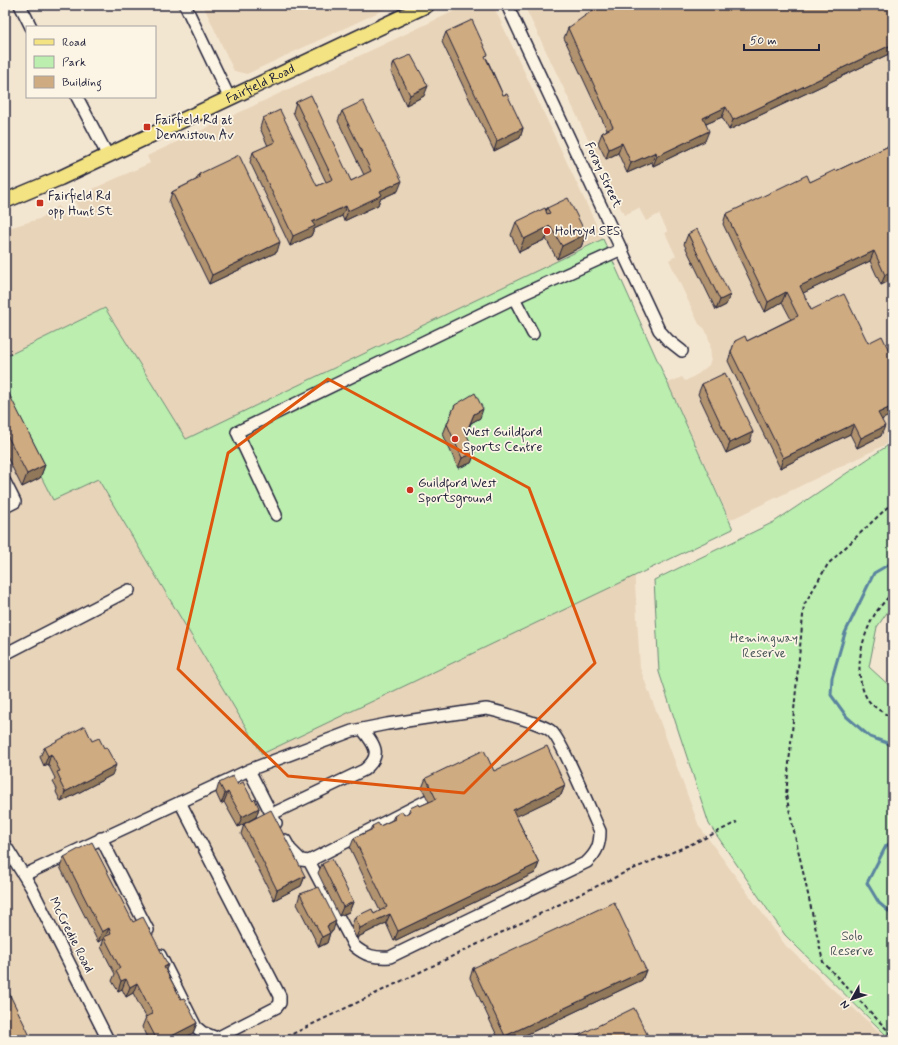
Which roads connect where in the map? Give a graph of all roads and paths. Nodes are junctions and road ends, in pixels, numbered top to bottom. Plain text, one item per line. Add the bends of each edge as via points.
1 (20, 5) edge
2 (185, 5) edge
3 (428, 5) edge
4 (506, 5) edge
5 (30, 26) edge
6 (78, 98) edge
7 (229, 98) junction
8 (108, 156) junction
9 (5, 201) edge
10 (622, 248) junction
11 (514, 298) junction
12 (533, 334) dead end
13 (682, 351) dead end
14 (5, 482) edge
15 (893, 502) edge
16 (5, 507) edge
17 (276, 515) dead end
18 (129, 590) dead end
19 (893, 592) edge
20 (5, 654) edge
21 (893, 718) edge
22 (362, 729) junction
23 (249, 770) junction
24 (428, 800) dead end
25 (180, 802) junction
26 (272, 814) junction
27 (737, 822) dead end
28 (101, 838) junction
29 (5, 845) edge
30 (309, 861) junction
31 (24, 875) junction
32 (893, 1036) edge
33 (108, 1040) edge
34 (280, 1040) edge

1 - 5 street
2 - 7 street
3 - 7 main road, Fairfield Road
4 - 10 street, Foray Street
6 - 8 street
7 - 8 main road, Fairfield Road
8 - 9 main road, Fairfield Road
10 - 11 street
10 - 13 street, Foray Street via 659,330
11 - 12 street
11 - 17 street via 237,432
14 - 16 street via 15,502
15 - 32 path via 828,564 804,605 786,795 823,962
18 - 20 street
19 - 21 path via 876,613 867,630 859,670 860,681 869,701
22 - 23 street
22 - 26 street via 372,742 376,754 373,763 364,770
22 - 30 street via 486,709 500,711 551,731 600,831 600,844 596,853 587,862 390,957 376,958 364,955 354,946
23 - 25 street
23 - 26 street
24 - 30 street
25 - 28 street
25 - 28 street via 280,996 278,1007 217,1038 196,1027
26 - 30 street via 290,849 301,860
27 - 34 path via 624,873
28 - 31 street
29 - 31 street, McCredie Road
31 - 33 street, McCredie Road

